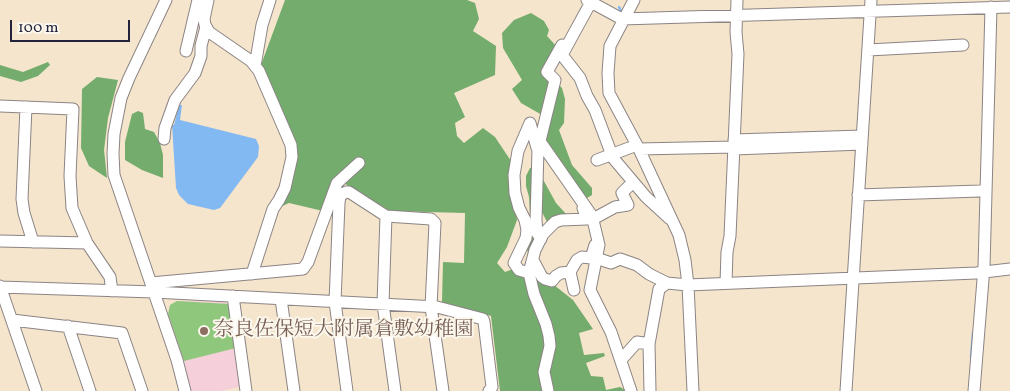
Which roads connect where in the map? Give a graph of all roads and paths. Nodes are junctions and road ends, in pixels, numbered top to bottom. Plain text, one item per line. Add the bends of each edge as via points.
1 (166, 0) edge
2 (198, 0) edge
3 (208, 0) edge
4 (270, 0) edge
5 (614, 0) edge
6 (634, 0) edge
7 (737, 0) edge
8 (588, 1) edge
9 (871, 6) edge
10 (1010, 6) edge
11 (989, 7) junction
12 (618, 16) junction
13 (736, 16) junction
14 (206, 27) junction
15 (963, 45) dead end
16 (868, 50) junction
17 (186, 51) dead end
18 (255, 66) junction
19 (0, 106) edge
20 (26, 107) junction
21 (164, 139) dead end
22 (859, 140) junction
23 (538, 145) junction
24 (734, 145) junction
25 (638, 147) junction
26 (612, 154) junction
27 (597, 160) dead end
28 (359, 163) dead end
29 (634, 182) junction
30 (980, 191) dead end
31 (338, 193) junction
32 (858, 195) junction
33 (585, 205) junction
34 (386, 216) junction
35 (593, 220) junction
36 (675, 223) junction
37 (598, 236) junction
38 (541, 239) junction
39 (0, 241) edge
40 (33, 242) junction
41 (87, 243) junction
42 (596, 258) junction
43 (533, 260) junction
44 (1010, 269) edge
45 (570, 272) junction
46 (980, 272) junction
47 (529, 273) junction
48 (252, 274) junction
49 (849, 278) junction
50 (667, 283) junction
51 (726, 283) junction
52 (688, 285) junction
53 (0, 286) edge
54 (153, 287) junction
55 (574, 290) dead end
56 (112, 291) junction
57 (233, 296) junction
58 (281, 299) junction
59 (335, 302) junction
60 (383, 304) junction
61 (431, 307) junction
62 (12, 320) junction
63 (68, 326) junction
64 (650, 344) junction
65 (621, 360) junction
66 (34, 390) edge
67 (90, 391) edge
68 (142, 391) edge
69 (185, 391) edge
70 (246, 391) edge
71 (294, 391) edge
72 (347, 391) edge
73 (395, 391) edge
74 (443, 391) edge
75 (489, 391) edge
76 (548, 391) edge
77 (631, 391) edge
78 (650, 391) edge
79 (693, 391) edge
80 (846, 391) edge
81 (974, 391) edge

1 - 54 street via 129,78 114,134 114,175
2 - 17 street
3 - 14 street via 204,19
4 - 18 street
5 - 12 street
6 - 12 street
7 - 13 street
8 - 12 street
8 - 23 street via 547,72 555,80
8 - 26 street via 562,55 580,78
9 - 11 street
9 - 13 street
9 - 16 street
10 - 11 street
11 - 46 street
12 - 13 street
12 - 25 street via 610,46 609,93
13 - 24 street via 738,54
14 - 18 street
14 - 21 street via 195,73 175,100
15 - 16 street
16 - 22 street
18 - 48 street via 291,145 292,157 285,188 273,209
19 - 20 street
20 - 40 street via 22,199
20 - 41 street via 73,109 70,194 72,208
22 - 24 street
22 - 32 street
23 - 33 street
23 - 38 street via 536,220 537,234
23 - 47 street via 530,123 518,151 514,175 517,201 527,230 514,263 519,270
24 - 25 street
24 - 51 street
25 - 26 street
25 - 36 street
26 - 27 street
26 - 29 street
28 - 31 street via 337,183
29 - 35 street via 622,193 628,205 614,207
29 - 36 street
30 - 32 street
31 - 34 street via 349,192
31 - 48 street via 303,269
31 - 59 street
32 - 49 street
33 - 35 street
33 - 38 street via 582,208 587,219 556,222
34 - 60 street
34 - 61 street via 431,219 435,223
35 - 37 street
36 - 52 street
37 - 42 street
37 - 45 street via 591,258 577,260
38 - 43 street
39 - 40 street
40 - 41 street
41 - 56 street via 110,277
42 - 50 street via 611,263 620,259 637,264
42 - 65 street via 590,290
43 - 45 street via 545,279 552,281 561,273
43 - 47 street
44 - 46 street
45 - 55 street
46 - 49 street
46 - 81 street
47 - 76 street via 550,336 544,372
48 - 54 street
49 - 51 street
49 - 80 street
50 - 52 street
50 - 64 street via 659,289
51 - 52 street
52 - 79 street
53 - 56 street
53 - 62 street
54 - 56 street
54 - 57 street
54 - 69 street
57 - 58 street
57 - 70 street
58 - 59 street
58 - 71 street
59 - 60 street
59 - 72 street
60 - 61 street
60 - 73 street
61 - 74 street
61 - 75 street via 483,319 492,387
62 - 63 street
62 - 66 street
63 - 67 street
63 - 68 street via 122,332
64 - 65 street via 637,342
64 - 78 street
65 - 77 street

